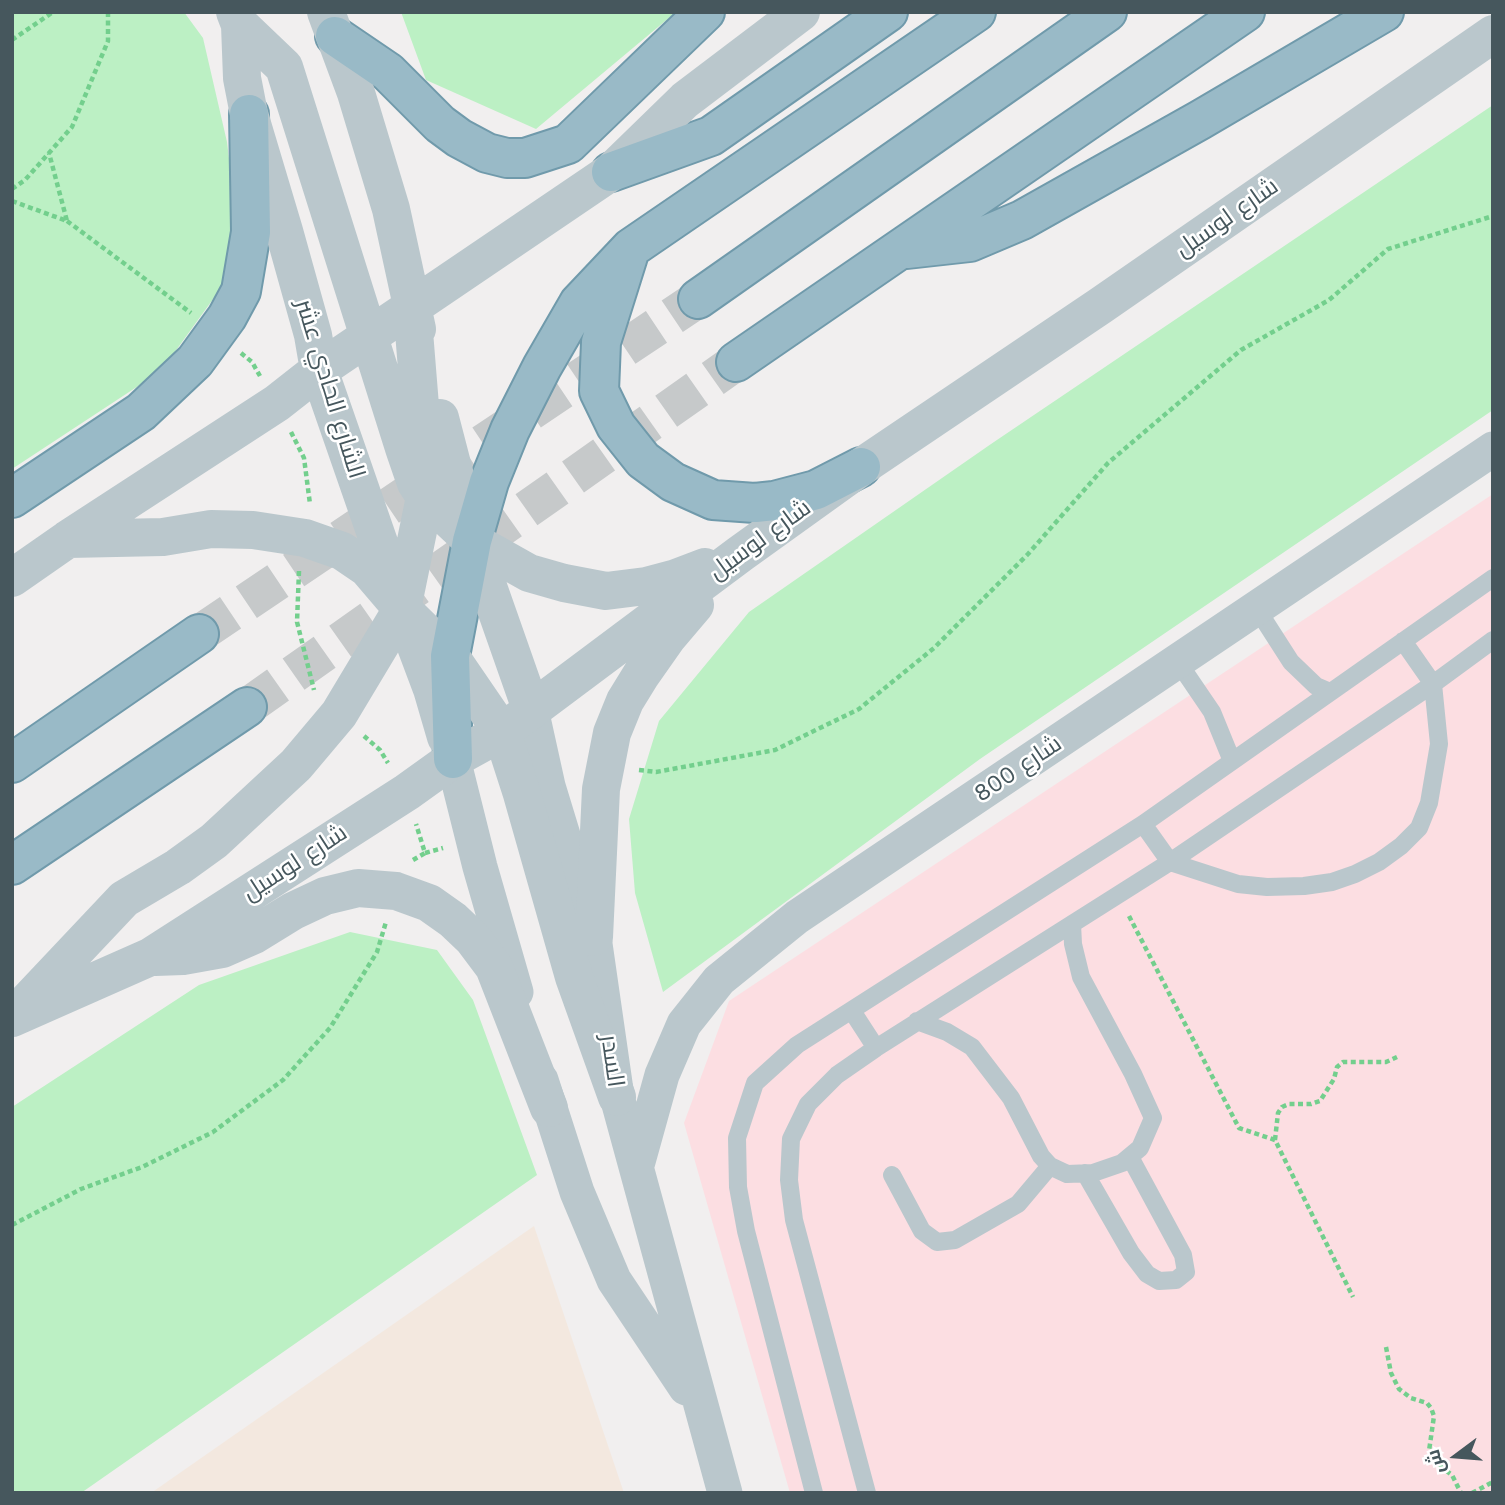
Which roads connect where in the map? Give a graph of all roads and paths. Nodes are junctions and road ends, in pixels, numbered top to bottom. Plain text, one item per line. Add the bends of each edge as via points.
1 (53, 12) edge
2 (108, 12) edge
3 (705, 12) edge
4 (801, 12) edge
5 (888, 12) edge
6 (976, 12) edge
7 (1107, 12) edge
8 (1245, 12) edge
9 (1384, 12) edge
10 (237, 19) edge
11 (330, 24) edge
12 (1493, 34) edge
13 (12, 40) edge
14 (249, 114) junction
15 (49, 152) junction
16 (611, 172) junction
17 (12, 189) edge
18 (12, 201) edge
19 (1493, 216) edge
20 (67, 221) junction
21 (631, 248) junction
22 (901, 250) junction
23 (698, 299) tunnel mouth
24 (412, 307) junction
25 (218, 333) junction
26 (368, 338) junction
27 (736, 362) tunnel mouth
28 (319, 370) junction
29 (1493, 449) edge
30 (861, 467) junction
31 (425, 497) junction
32 (12, 498) edge
33 (68, 539) junction
34 (472, 541) junction
35 (740, 554) junction
36 (12, 578) edge
37 (1493, 578) edge
38 (402, 609) junction
39 (1256, 609) junction
40 (199, 634) tunnel mouth
41 (1493, 640) edge
42 (1403, 641) junction
43 (450, 656) junction
44 (1178, 662) junction
45 (1433, 684) junction
46 (1330, 692) junction
47 (247, 707) tunnel mouth
48 (516, 720) junction
49 (453, 759) junction
50 (1232, 761) junction
51 (12, 763) edge
52 (604, 767) junction
53 (1143, 824) junction
54 (1170, 862) junction
55 (12, 864) edge
56 (396, 891) junction
57 (1117, 894) junction
58 (1072, 924) junction
59 (594, 937) junction
60 (150, 957) junction
61 (852, 1011) junction
62 (13, 1018) edge
63 (917, 1021) junction
64 (876, 1048) junction
65 (1397, 1057) dead end
66 (617, 1097) junction
67 (549, 1108) junction
68 (1275, 1140) junction
69 (1130, 1157) junction
70 (637, 1165) junction
71 (1050, 1166) junction
72 (1085, 1173) junction
73 (892, 1175) dead end
74 (651, 1220) junction
75 (12, 1225) edge
76 (596, 1238) junction
77 (1353, 1297) dead end
78 (1386, 1348) dead end
79 (702, 1411) junction
80 (1493, 1482) edge
81 (725, 1493) edge
82 (814, 1493) edge
83 (867, 1493) edge
84 (1461, 1493) edge
85 (1472, 1493) edge

1 - 13 path
2 - 15 path via 108,41 72,127
3 - 11 highway via 568,144 525,158 487,153 459,138
4 - 16 street via 685,100
5 - 16 highway via 711,136
6 - 21 highway
7 - 23 highway
8 - 22 highway
9 - 22 highway via 1022,220 970,242
10 - 14 street, الشارع الحادي عشر
10 - 26 street via 284,67
11 - 24 street via 391,209
12 - 30 street, شارع لوسيل
14 - 25 highway via 251,232 241,291
14 - 28 street, الشارع الحادي عشر via 285,231
15 - 17 path
15 - 20 path
16 - 24 street
18 - 20 path
19 - 52 path via 1388,249 1329,300 1241,350 1108,463 1028,554 934,648 859,709 775,750 656,772
20 - 25 path
21 - 30 highway via 600,342 599,391 616,426 643,460 673,482 713,500 755,503 816,490
21 - 34 highway via 579,303 542,367 489,482
22 - 27 highway
24 - 26 street
24 - 31 street
24 - 34 street
25 - 32 highway via 141,412
26 - 28 street
26 - 31 street via 416,483
28 - 33 street via 277,403
28 - 38 street, الشارع الحادي عشر
29 - 39 street, شارع 800
30 - 35 street, شارع لوسيل
31 - 34 street
31 - 38 street
33 - 36 street
33 - 38 street via 163,537 211,529 294,534 342,551 367,568
34 - 35 street via 529,573 606,591 676,578
34 - 43 highway
34 - 48 street
35 - 48 street, شارع لوسيل
35 - 52 street via 640,675 612,733
37 - 42 lane
38 - 43 street
38 - 49 street, الشارع الحادي عشر
38 - 62 street via 339,714 296,765 214,841 124,899
39 - 44 street, شارع 800
39 - 46 lane via 1291,662 1316,686
40 - 51 highway
41 - 45 lane
42 - 45 lane
42 - 46 lane
43 - 48 street
43 - 49 highway
44 - 50 lane via 1212,712
44 - 70 street, شارع 800 via 797,917 719,980 684,1024 662,1075
45 - 54 lane
45 - 54 lane via 1440,744 1429,803 1419,828 1378,862 1332,882 1267,887 1238,884
46 - 50 lane
47 - 55 highway
48 - 49 street, شارع لوسيل
48 - 59 street, السدر via 548,786
48 - 66 street via 523,794 574,977
49 - 60 street, شارع لوسيل
49 - 67 street, السدر
50 - 53 lane
52 - 59 street
53 - 54 lane
53 - 61 lane
54 - 57 lane
56 - 60 street via 358,888 325,896 222,949
56 - 67 street via 429,903 453,920 494,968
56 - 75 path via 377,952 330,1028 284,1080 213,1132 142,1167 81,1189
57 - 58 lane
57 - 68 path via 1240,1128
58 - 63 lane
58 - 69 lane via 1080,977 1153,1118 1140,1148
59 - 66 street, السدر
60 - 62 street, شارع لوسيل
61 - 64 lane
61 - 82 lane via 797,1045 755,1083 737,1138 738,1187 746,1231
63 - 64 lane
63 - 71 lane via 972,1047 1011,1098
64 - 83 lane via 808,1104 791,1139 789,1180 794,1220
65 - 68 path via 1386,1062 1343,1062 1320,1101 1282,1107
66 - 70 street, السدر
67 - 76 street, السدر
68 - 77 path
69 - 72 lane
69 - 72 lane via 1183,1255 1186,1272 1176,1280 1159,1281 1146,1274
70 - 74 street, السدر
71 - 72 lane via 1067,1174
71 - 73 lane via 1017,1204 956,1240 937,1242 922,1231
74 - 76 street via 646,1240 630,1250 619,1251
74 - 79 street, السدر
76 - 79 street, السدر via 614,1280
78 - 84 path via 1399,1389 1432,1408 1429,1451 1452,1475
79 - 81 street, السدر
80 - 85 path

